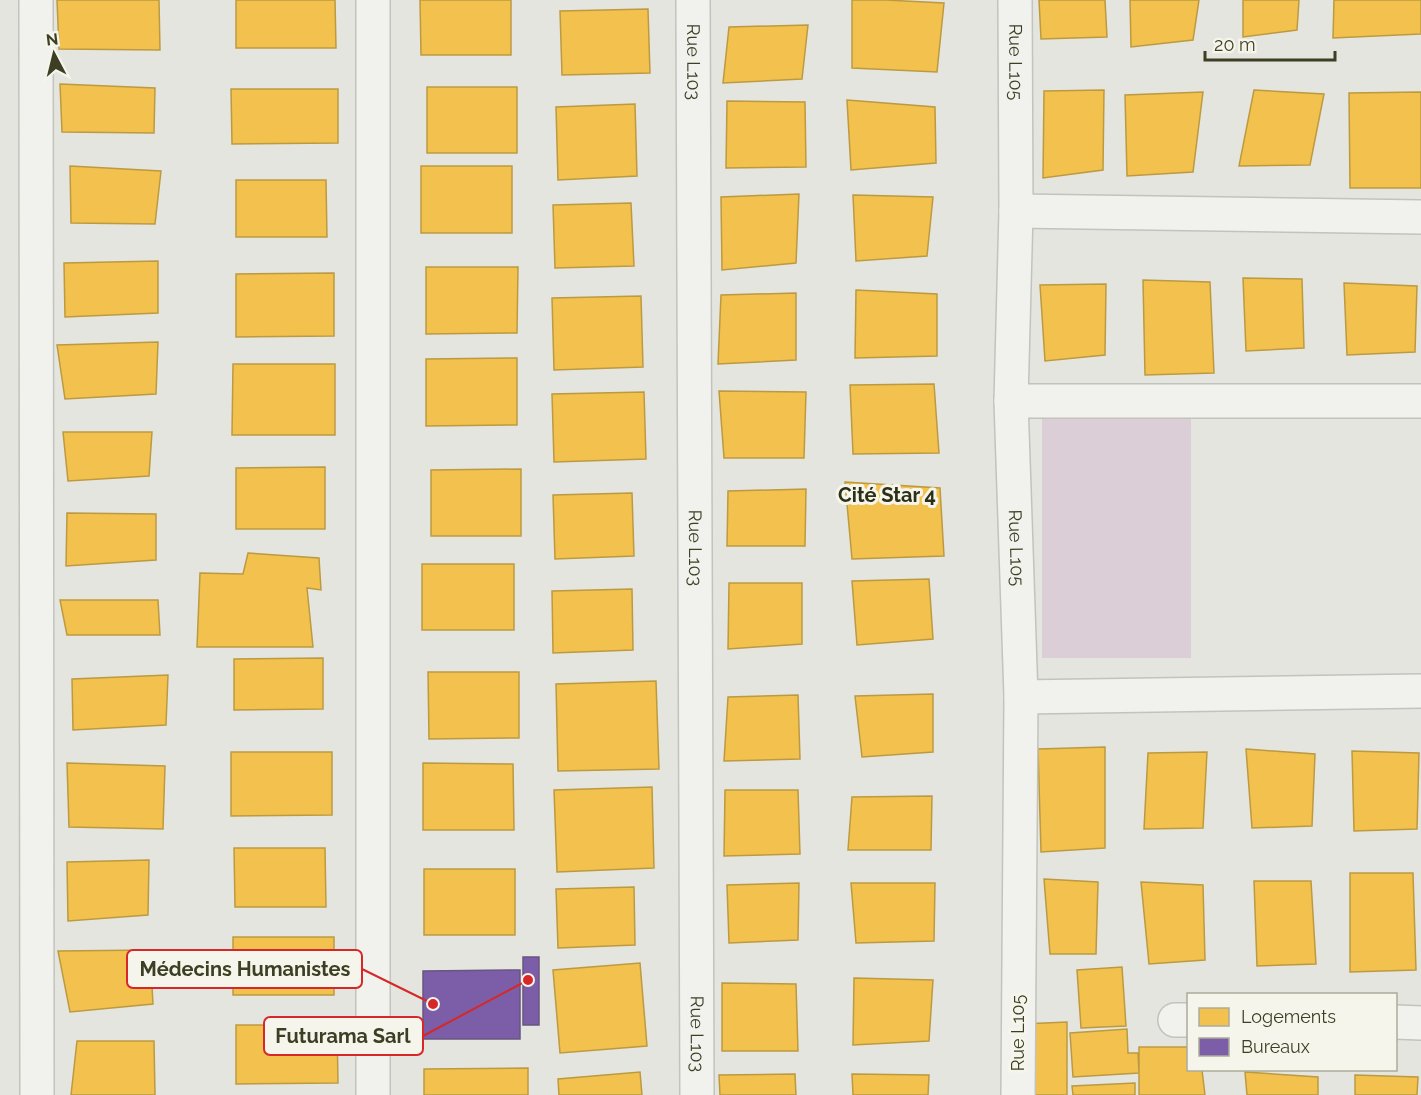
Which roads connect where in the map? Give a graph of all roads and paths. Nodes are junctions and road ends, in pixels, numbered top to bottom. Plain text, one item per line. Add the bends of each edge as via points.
1 (36, 0) edge
2 (373, 0) edge
3 (693, 0) edge
4 (1015, 0) edge
5 (1016, 211) junction
6 (1421, 217) edge
7 (1011, 400) junction
8 (1421, 401) edge
9 (1421, 691) edge
10 (1021, 697) junction
11 (1397, 1022) edge
12 (1421, 1023) edge
13 (37, 1095) edge
14 (373, 1095) edge
15 (697, 1095) edge
16 (1018, 1095) edge

1 - 13 street
2 - 14 street
3 - 15 street, Rue L103
4 - 5 street, Rue L105
5 - 6 street
5 - 7 street, Rue L105
7 - 8 street
7 - 10 street, Rue L105
9 - 10 street
10 - 16 street, Rue L105
11 - 12 street

